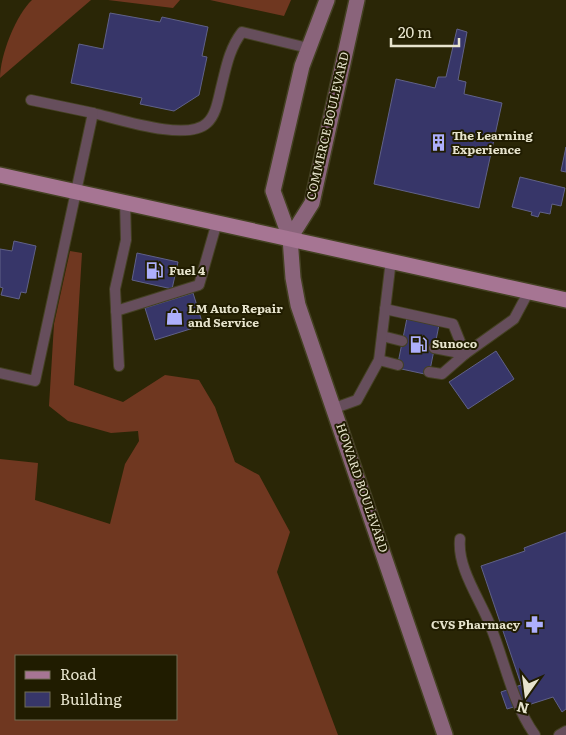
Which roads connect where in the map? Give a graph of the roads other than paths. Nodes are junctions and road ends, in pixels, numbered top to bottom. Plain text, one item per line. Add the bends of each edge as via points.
1 (327, 0) edge
2 (357, 0) edge
3 (308, 48) junction
4 (31, 100) dead end
5 (93, 114) junction
6 (2, 178) edge
7 (76, 191) junction
8 (126, 202) junction
9 (217, 222) junction
10 (290, 238) junction
11 (391, 260) junction
12 (529, 291) junction
13 (566, 300) edge
14 (385, 309) junction
15 (116, 311) junction
16 (382, 336) junction
17 (402, 341) dead end
18 (434, 348) dead end
19 (465, 354) junction
20 (379, 360) junction
21 (398, 365) dead end
22 (119, 366) dead end
23 (429, 372) dead end
24 (0, 373) edge
25 (335, 408) junction
26 (460, 538) dead end
27 (566, 731) edge
28 (445, 735) edge
29 (535, 735) edge
30 (559, 735) edge

1 - 3 main road
2 - 10 main road, COMMERCE BOULEVARD via 312,203
3 - 5 lane via 242,32 231,46 212,118 193,131 174,131
3 - 10 main road via 273,190
4 - 5 lane
5 - 7 lane
6 - 7 main road
7 - 8 main road
7 - 24 lane via 35,381
8 - 9 main road
8 - 15 lane via 126,240 115,289
9 - 10 main road
9 - 15 lane via 199,285
10 - 11 main road
10 - 25 main road, HOWARD BOULEVARD via 298,305
11 - 12 main road
11 - 14 lane
12 - 13 main road
12 - 19 lane via 514,318
14 - 16 lane
14 - 19 lane via 453,324
15 - 22 lane
16 - 17 lane
16 - 20 lane
18 - 19 lane
19 - 23 lane via 442,374
20 - 21 lane
20 - 25 lane via 357,400
25 - 28 main road, HOWARD BOULEVARD
26 - 29 lane via 467,573 491,626 524,719
27 - 30 lane

